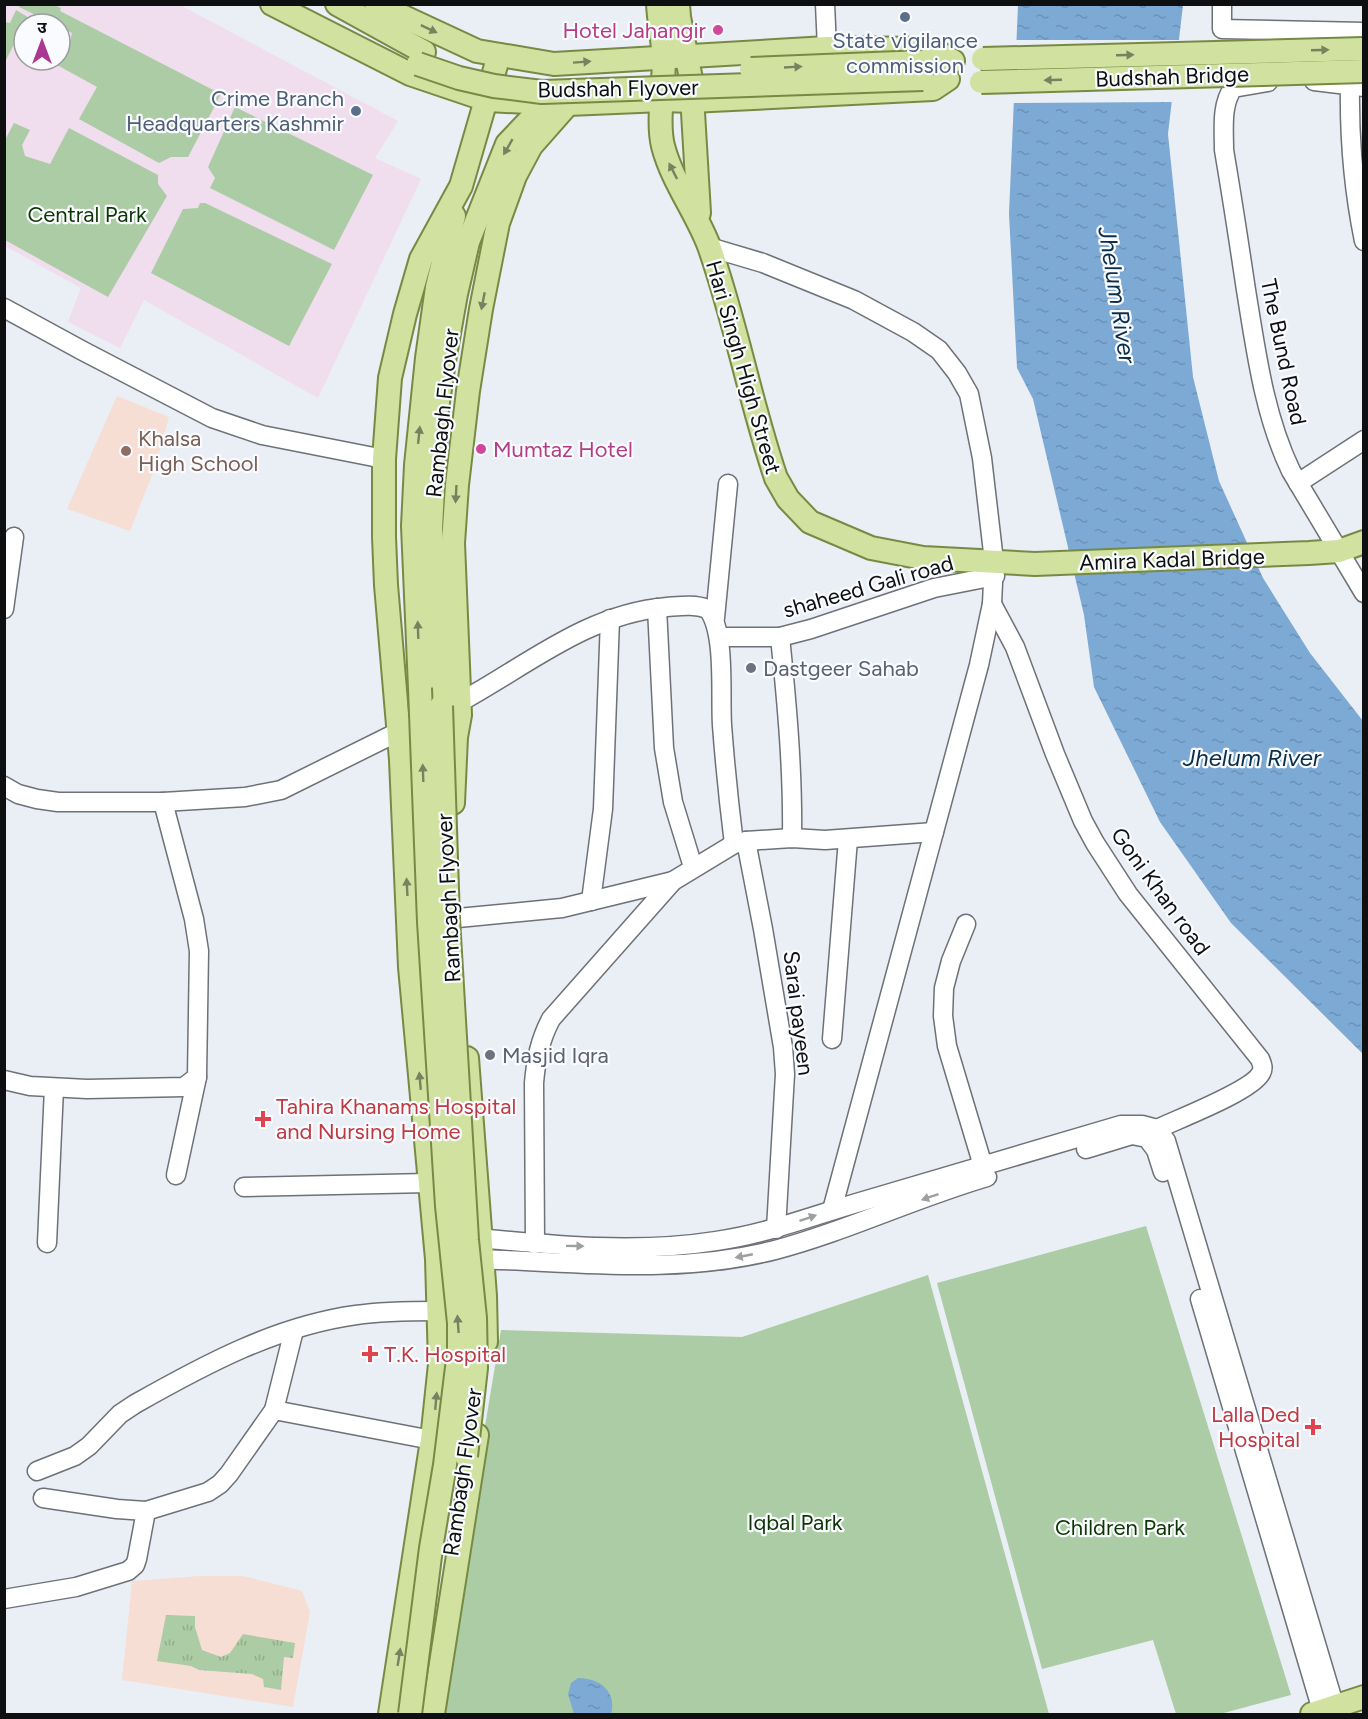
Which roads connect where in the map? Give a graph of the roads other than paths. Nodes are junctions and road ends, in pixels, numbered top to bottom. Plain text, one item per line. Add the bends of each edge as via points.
1 (272, 4) edge
2 (306, 4) edge
3 (337, 4) edge
4 (376, 4) edge
5 (658, 4) edge
6 (678, 4) edge
7 (825, 4) edge
8 (1222, 4) edge
9 (1364, 32) edge
10 (827, 48) junction
11 (1364, 49) edge
12 (499, 55) junction
13 (687, 56) junction
14 (664, 57) junction
15 (923, 70) junction
16 (950, 70) junction
17 (1359, 81) edge
18 (487, 100) junction
19 (663, 100) junction
20 (691, 101) junction
21 (557, 104) junction
22 (461, 186) junction
23 (1359, 191) edge
24 (498, 223) junction
25 (700, 223) junction
26 (1364, 241) edge
27 (709, 247) junction
28 (4, 308) edge
29 (451, 321) junction
30 (1364, 440) edge
31 (384, 459) junction
32 (1298, 483) junction
33 (728, 484) dead end
34 (14, 537) dead end
35 (1364, 542) edge
36 (1339, 551) junction
37 (1035, 564) joint
38 (995, 569) junction
39 (1364, 593) edge
40 (992, 604) junction
41 (657, 608) junction
42 (4, 609) edge
43 (715, 618) junction
44 (610, 619) junction
45 (718, 637) junction
46 (780, 637) junction
47 (460, 702) junction
48 (399, 731) junction
49 (4, 786) edge
50 (163, 802) junction
51 (934, 832) junction
52 (792, 838) junction
53 (848, 839) junction
54 (740, 842) junction
55 (693, 867) junction
56 (673, 880) junction
57 (591, 901) junction
58 (458, 918) junction
59 (966, 924) dead end
60 (832, 1039) dead end
61 (196, 1077) junction
62 (4, 1080) edge
63 (54, 1088) junction
64 (1157, 1129) junction
65 (983, 1166) junction
66 (176, 1175) dead end
67 (428, 1183) junction
68 (244, 1187) dead end
69 (832, 1210) junction
70 (776, 1229) junction
71 (433, 1233) junction
72 (47, 1243) dead end
73 (535, 1244) junction
74 (482, 1249) junction
75 (437, 1259) junction
76 (438, 1311) junction
77 (294, 1330) junction
78 (274, 1410) junction
79 (432, 1440) junction
80 (37, 1471) dead end
81 (43, 1498) dead end
82 (146, 1510) junction
83 (4, 1599) edge
84 (1364, 1697) edge
85 (1326, 1713) edge
86 (390, 1714) edge
87 (410, 1714) edge
88 (431, 1714) edge

1 - 18 main road via 410,74
2 - 15 main road, Budshah Flyover, bridge via 418,64 494,86 542,92
3 -> 15 main road, Budshah Flyover, bridge via 424,52 496,75 540,81
4 -> 12 main road via 477,51
5 - 14 main road
6 - 13 main road
7 - 10 street
8 - 9 street via 1222,29
10 - 13 main road
10 - 16 main road via 932,49
16 -> 11 main road, Budshah Bridge, bridge via 983,59
12 -> 14 main road via 554,64
12 - 18 main road
13 - 14 main road
13 - 20 main road
14 - 19 main road
15 - 16 main road, Budshah Flyover
17 -> 16 main road, Budshah Bridge, bridge via 981,82
16 - 20 main road via 933,88
17 - 23 street via 1349,124
17 - 32 street, The Bund Road via 1264,83 1233,88 1226,99 1224,150 1254,343 1272,423
18 - 21 main road
18 - 22 main road
19 - 20 main road
19 - 21 main road
25 -> 19 main road via 663,145
20 - 25 main road
21 - 24 main road via 515,176
21 -> 29 main road, Rambagh Flyover via 507,144 468,242
22 - 31 main road via 421,259 405,314 390,378
87 -> 22 main road, Rambagh Flyover, bridge via 459,1351 429,922 413,526 416,465 437,287
23 - 26 street
24 - 29 main road
24 -> 47 main road via 470,379 457,485 453,543
25 - 27 main road, Hari Singh High Street
27 - 38 street via 763,263 854,300 939,350 969,394 982,458
27 - 38 main road, Hari Singh High Street via 776,478 789,499 810,522 871,548
28 - 31 street via 212,418 262,435
29 - 88 main road, Rambagh Flyover, bridge via 437,409 431,529 438,614 449,931 476,1368
30 - 32 street
31 - 48 main road via 386,585
32 - 36 street, The Bund Road
33 - 43 street, Sarai payeen
34 - 42 street
35 - 36 main road, Amira Kadal Bridge
36 - 37 main road, Amira Kadal Bridge
36 - 39 street, The Bund Road
37 - 38 main road, Hari Singh High Street
38 - 40 street
38 - 46 street, shaheed Gali road
40 - 51 street
40 - 64 street, Goni Khan road via 1015,647 1055,754 1095,843 1128,894 1260,1059 1262,1071 1243,1089
41 - 43 street via 699,606
41 - 44 street
41 - 55 street via 664,748 673,802
43 - 45 street, Sarai payeen
44 - 47 street via 580,631
44 - 57 street via 603,809
45 - 46 street, shaheed Gali road
45 - 54 street, Sarai payeen via 722,722
46 - 52 street via 790,735
47 - 48 street
47 - 58 main road via 453,799
48 - 50 street via 281,790 245,798
67 -> 48 main road via 410,967
49 - 50 street via 18,794 58,802
50 - 61 street via 197,933
51 - 53 street
51 - 69 street
52 - 53 street
52 - 54 street
53 - 60 street
54 - 55 street
54 - 70 street, Sarai payeen via 765,940 784,1056
55 - 56 street
56 - 57 street
56 - 73 street via 551,1019 542,1037 534,1083
57 - 58 street via 562,908
58 - 74 main road
59 - 65 street via 951,961 942,1016 947,1046
61 - 63 street via 184,1088
61 - 66 street
62 - 63 street
63 - 72 street
64 - 65 street via 1121,1125
64 - 85 street via 1166,1141
65 - 69 street
67 - 68 street
67 - 71 main road
70 -> 69 street
73 -> 70 street via 668,1246
71 - 74 street
71 - 75 main road
73 - 74 street
74 - 75 street
85 -> 74 street via 1156,1150 1147,1138 1132,1135 980,1179 826,1234 733,1258 620,1267
74 - 88 main road via 487,1368
75 - 76 main road
76 - 77 street via 354,1315
79 -> 76 main road via 440,1364
77 - 78 street
77 - 80 street via 243,1348 153,1394 120,1414 75,1456
78 - 79 street
78 - 82 street via 220,1484 192,1498
86 -> 79 main road
81 - 82 street
82 - 83 street via 137,1559 128,1571 76,1587
84 - 85 main road

